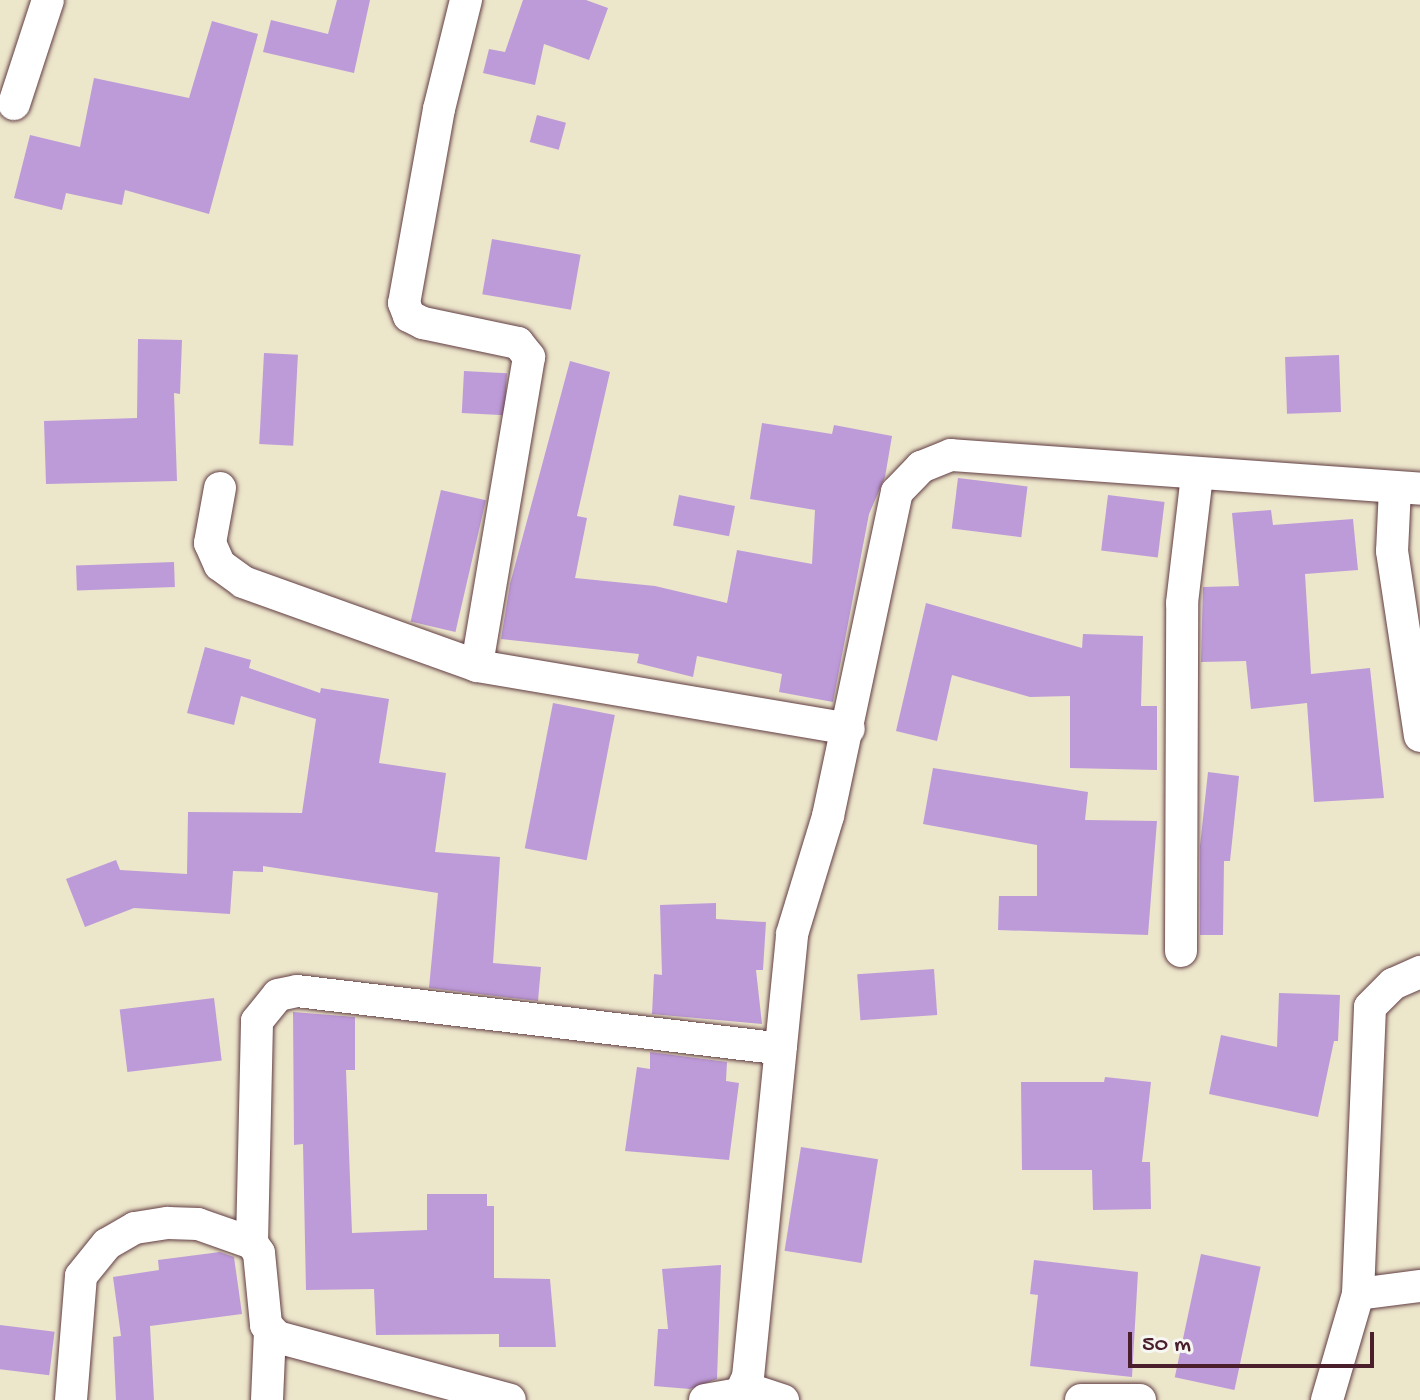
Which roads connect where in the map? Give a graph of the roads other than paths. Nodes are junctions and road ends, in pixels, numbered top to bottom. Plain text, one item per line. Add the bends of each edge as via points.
1 (48, 0) edge
2 (466, 0) edge
3 (14, 104) dead end
4 (1197, 475) junction
5 (220, 488) dead end
6 (1407, 489) edge
7 (477, 666) junction
8 (849, 729) junction
9 (1420, 736) edge
10 (1181, 951) dead end
11 (1420, 972) edge
12 (781, 1049) junction
13 (252, 1243) junction
14 (1420, 1286) edge
15 (1358, 1294) junction
16 (270, 1332) junction
17 (745, 1388) junction
18 (71, 1400) edge
19 (267, 1400) edge
20 (510, 1400) edge
21 (705, 1400) edge
22 (783, 1400) edge
23 (1081, 1400) edge
24 (1140, 1400) edge
25 (1327, 1400) edge

1 - 3 street
2 - 7 street via 439,109 404,303 409,316 423,323 518,343 529,357
4 - 6 street
4 - 8 street via 951,455 921,467 897,492
4 - 10 street via 1182,603
5 - 7 street via 210,543 231,577
6 - 9 street via 1392,551
7 - 8 street
8 - 12 street via 792,934
11 - 15 street via 1379,993 1366,1025
12 - 13 street via 297,991 278,995 257,1021
12 - 17 street
13 - 16 street via 259,1253
13 - 18 street via 198,1224 168,1223 135,1228 107,1244 81,1276
14 - 15 street
15 - 25 street
16 - 19 street
16 - 20 street
17 - 21 street via 740,1394
17 - 22 street
23 - 24 street

